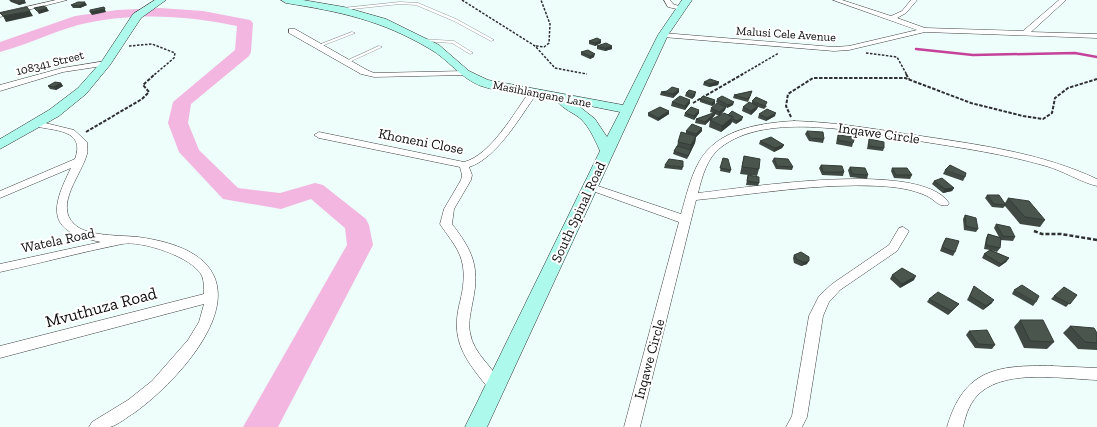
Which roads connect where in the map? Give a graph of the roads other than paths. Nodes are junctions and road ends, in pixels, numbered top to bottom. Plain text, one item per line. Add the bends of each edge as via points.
1 (64, 0) edge
2 (161, 0) edge
3 (286, 0) edge
4 (667, 0) edge
5 (836, 0) edge
6 (914, 0) edge
7 (1063, 0) edge
8 (684, 4) edge
9 (340, 10) junction
10 (0, 15) edge
11 (891, 18) junction
12 (925, 30) junction
13 (292, 31) dead end
14 (353, 33) dead end
15 (1024, 34) junction
16 (663, 35) junction
17 (1097, 36) edge
18 (421, 40) junction
19 (492, 40) dead end
20 (318, 46) junction
21 (380, 47) dead end
22 (471, 53) dead end
23 (346, 62) junction
24 (106, 63) junction
25 (465, 73) junction
26 (0, 88) edge
27 (533, 93) junction
28 (554, 96) junction
29 (627, 109) junction
30 (37, 124) junction
31 (319, 135) dead end
32 (0, 145) edge
33 (607, 151) junction
34 (80, 162) junction
35 (464, 165) junction
36 (1097, 183) edge
37 (591, 187) junction
38 (0, 195) edge
39 (692, 197) junction
40 (944, 203) dead end
41 (686, 220) junction
42 (903, 231) dead end
43 (123, 241) junction
44 (0, 268) edge
45 (212, 297) junction
46 (0, 352) edge
47 (1097, 374) edge
48 (495, 385) junction
49 (97, 427) edge
50 (476, 427) edge
51 (632, 427) edge
52 (794, 427) edge
53 (955, 427) edge

1 - 10 street
2 - 24 street via 144,10 133,21
3 - 9 street, Masihlangane Lane
4 - 8 street via 670,6
5 - 11 street
6 - 11 street via 904,12
7 - 15 street
8 - 16 street, South Spinal Road
9 - 18 street, Masihlangane Lane via 382,21
9 - 19 lane via 400,3 417,4 455,20
11 - 12 street
12 - 15 street, Malusi Cele Avenue
12 - 16 street, Malusi Cele Avenue via 850,48 834,49
13 - 20 street
14 - 20 lane
15 - 17 street, Malusi Cele Avenue
16 - 29 street, South Spinal Road
18 - 22 lane via 453,42
18 - 25 street, Masihlangane Lane via 443,52
20 - 23 street
21 - 23 lane
23 - 25 street via 374,75
24 - 26 street, 108341 Street via 68,69
24 - 30 street via 82,91
25 - 27 street, Masihlangane Lane via 486,83
27 - 28 street, Masihlangane Lane
27 - 35 street, Khoneni Close via 490,151 475,162
28 - 29 street, Masihlangane Lane
28 - 33 street via 590,120
29 - 33 street, South Spinal Road
30 - 32 street
30 - 34 street via 65,130 78,137 83,146
31 - 35 street, Khoneni Close
33 - 37 street, South Spinal Road
34 - 38 street
34 - 43 street via 62,199 65,221 71,228 81,232
35 - 48 street via 466,180 449,209 446,224 463,247 471,265 463,333 467,346
36 - 39 street, Inqawe Circle via 1061,168 974,147 837,127 794,124 741,133 723,142 712,150 703,163
37 - 41 street
37 - 48 street, South Spinal Road
39 - 40 street via 846,183 897,185 931,194
39 - 41 street, Inqawe Circle
41 - 51 street, Inqawe Circle
42 - 52 street via 893,248 836,287 824,299 816,316 799,417
43 - 44 street, Watela Road
43 - 45 street via 156,244 189,257 207,274
45 - 46 street, Mvuthuza Road
45 - 49 street via 207,318 198,337 183,357 153,390
47 - 53 street via 1032,371 1000,375 977,386 962,405
48 - 50 street, South Spinal Road

